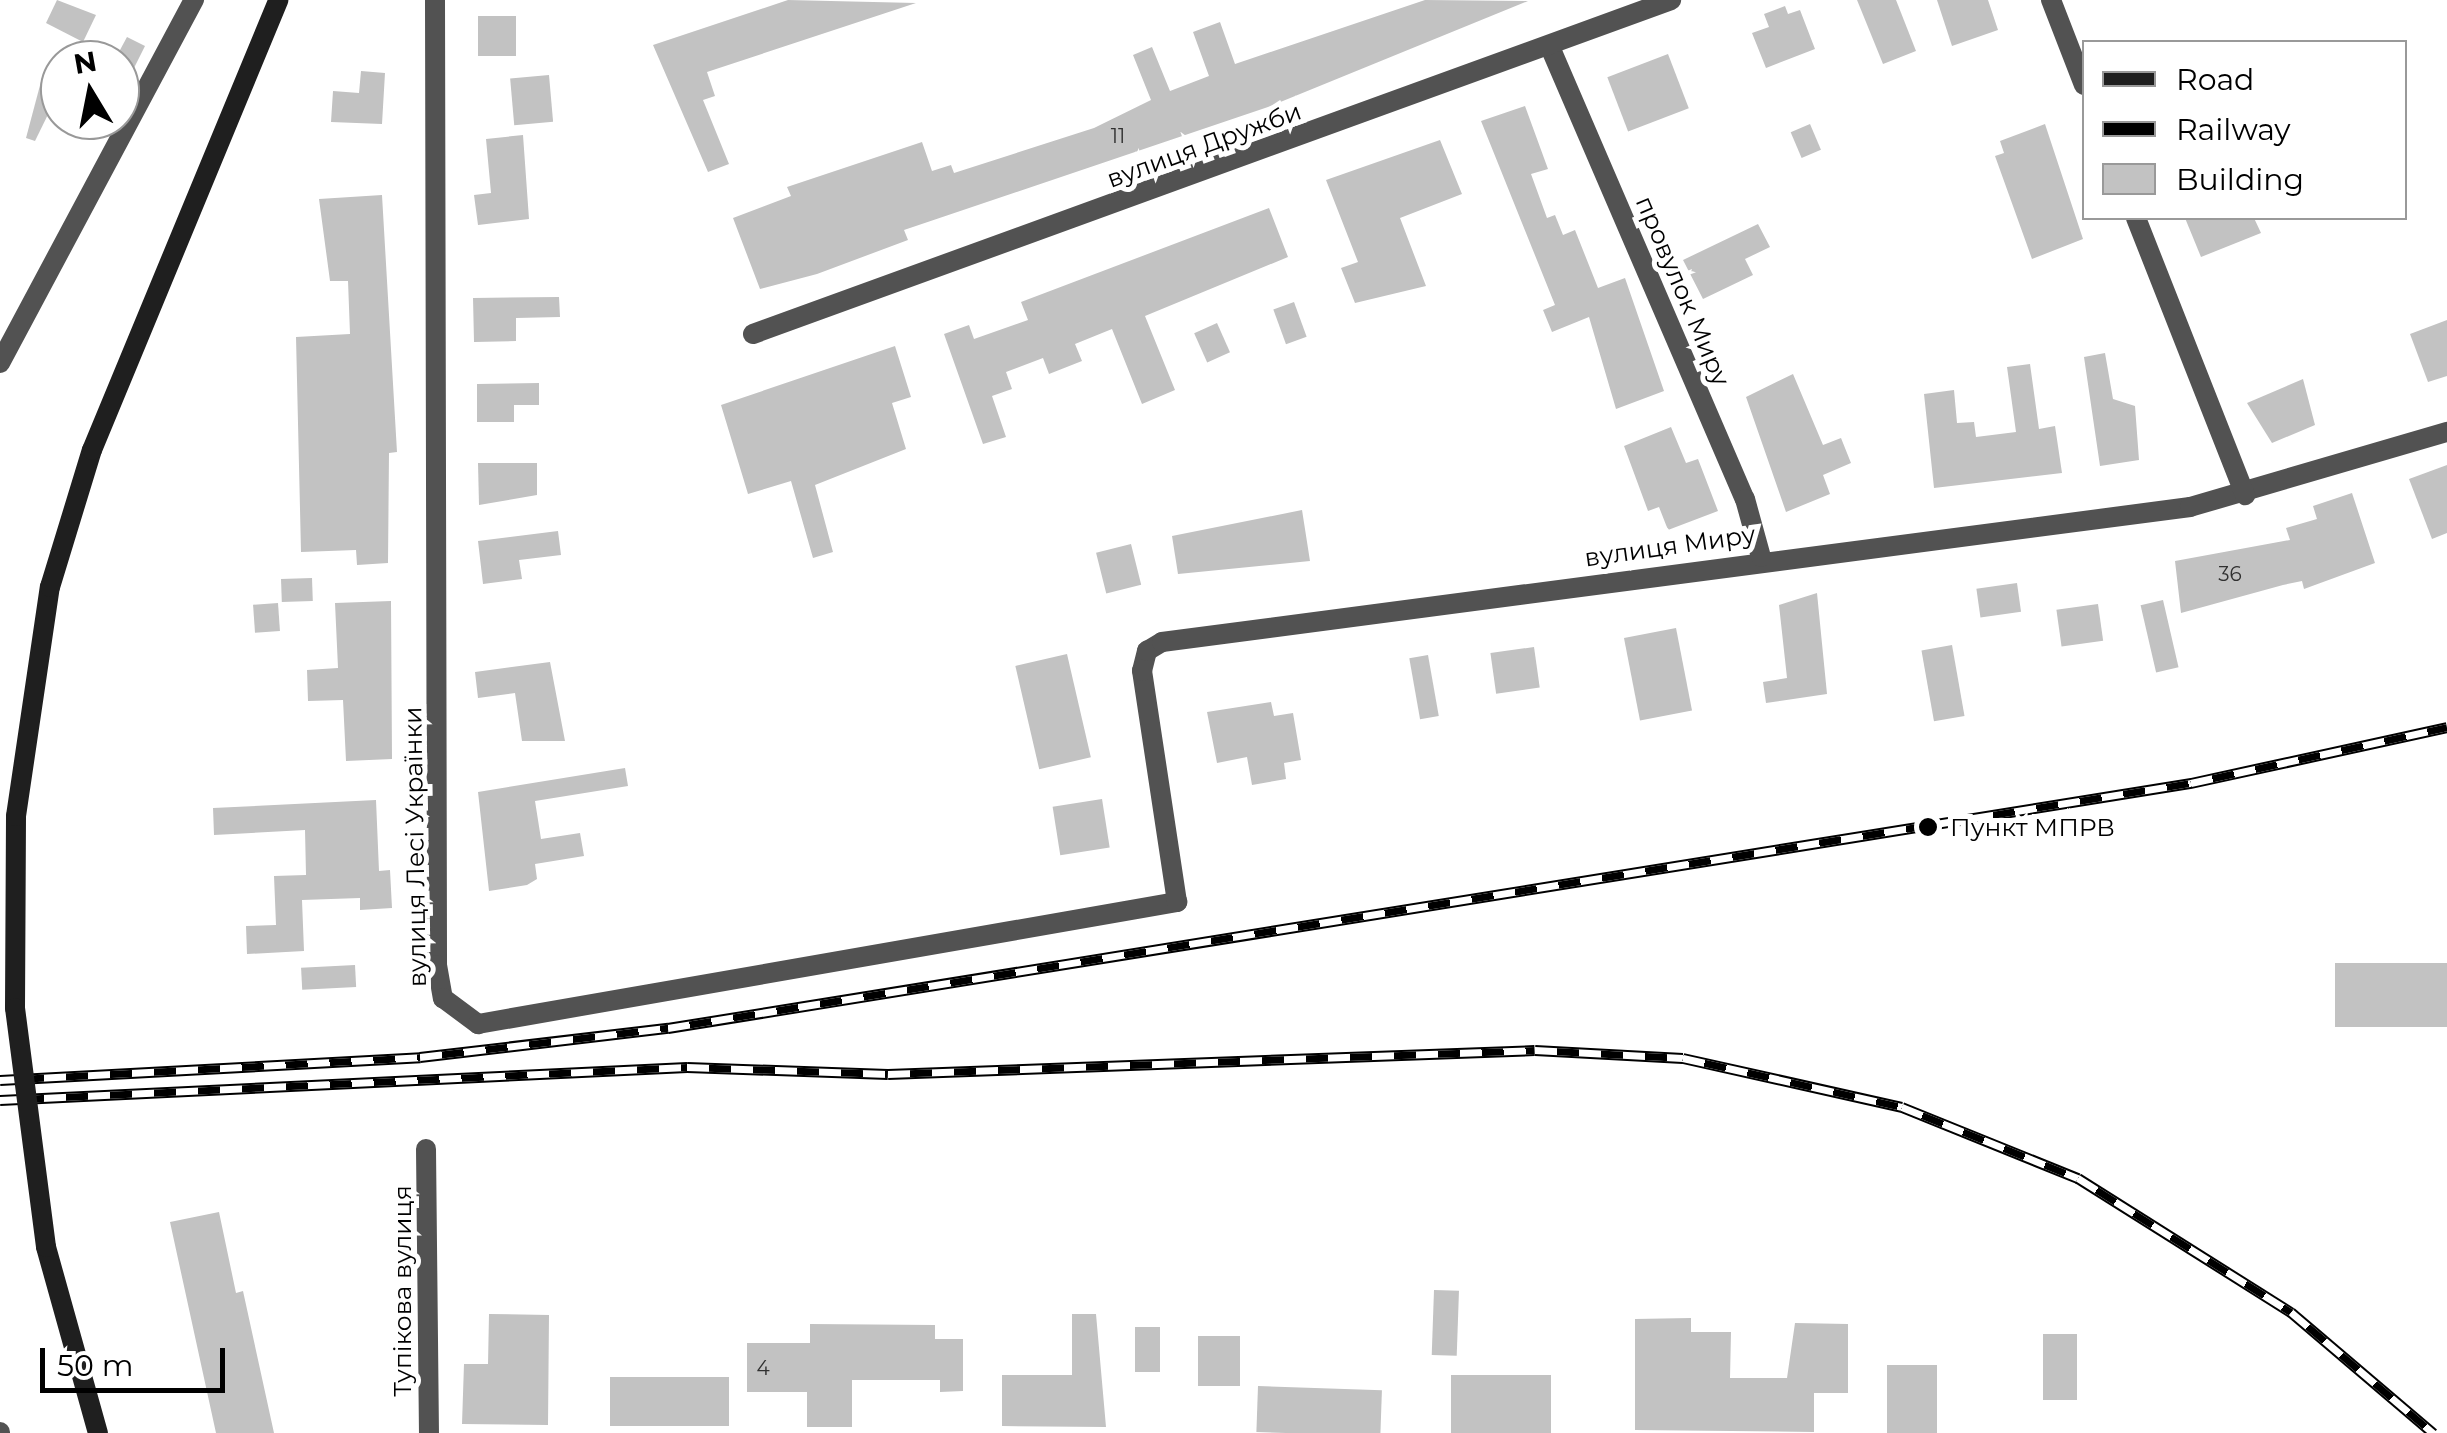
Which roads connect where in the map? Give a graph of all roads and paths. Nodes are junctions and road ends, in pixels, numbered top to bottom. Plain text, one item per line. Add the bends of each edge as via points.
1 (194, 0) edge
2 (278, 0) edge
3 (435, 0) edge
4 (1671, 0) edge
5 (2051, 0) edge
6 (1550, 47) junction
7 (2082, 81) edge
8 (2137, 220) edge
9 (753, 334) dead end
10 (0, 362) edge
11 (2447, 432) edge
12 (2245, 495) junction
13 (1761, 558) junction
14 (1177, 902) joint
15 (426, 1149) dead end
16 (98, 1433) edge
17 (429, 1433) edge

1 - 10 street
2 - 16 main road, bridge via 92,450 50,587 16,816 15,1008 46,1247
3 - 14 street, вулиця Лесі Українки via 438,966 454,1014 478,1024
4 - 6 street, вулиця Дружби
5 - 7 street
6 - 9 street, вулиця Дружби
6 - 13 street, провулок Миру via 1745,499
8 - 12 street
11 - 12 street, вулиця Миру
12 - 13 street, вулиця Миру
13 - 14 street, вулиця Миру via 1154,646 1142,671
15 - 17 street, Тупікова вулиця

